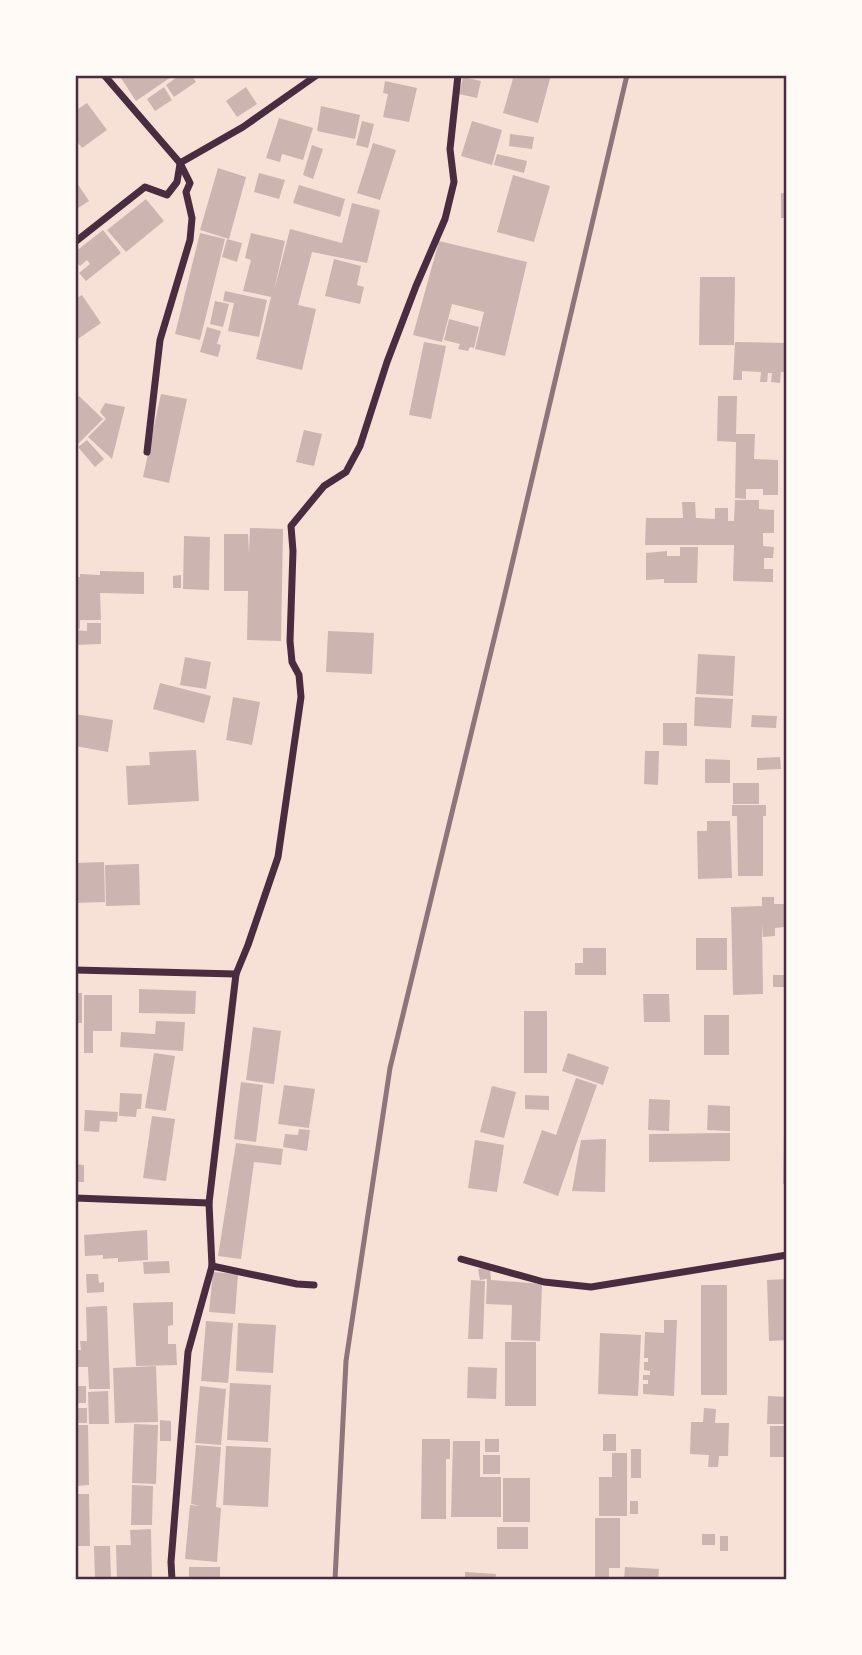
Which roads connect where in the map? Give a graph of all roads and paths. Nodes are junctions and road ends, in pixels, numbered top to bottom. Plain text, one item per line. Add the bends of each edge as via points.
1 (104, 75) edge
2 (317, 75) edge
3 (458, 75) edge
4 (180, 163) junction
5 (75, 242) edge
6 (147, 453) dead end
7 (75, 970) edge
8 (236, 974) junction
9 (75, 1198) edge
10 (209, 1203) junction
11 (787, 1255) edge
12 (461, 1259) dead end
13 (212, 1266) junction
14 (314, 1285) dead end
15 (172, 1580) edge

1 - 4 street
2 - 4 street via 234,133
3 - 8 street via 450,149 454,182 445,219 392,349 360,446 346,472 324,486 291,526 290,642 300,697 278,857
4 - 5 street via 177,182 166,195 145,187
4 - 6 street via 190,183 186,192 191,229 160,340
7 - 8 street
8 - 10 street
9 - 10 street
10 - 13 street
11 - 12 street via 591,1287 544,1282
13 - 14 street
13 - 15 street via 188,1352

